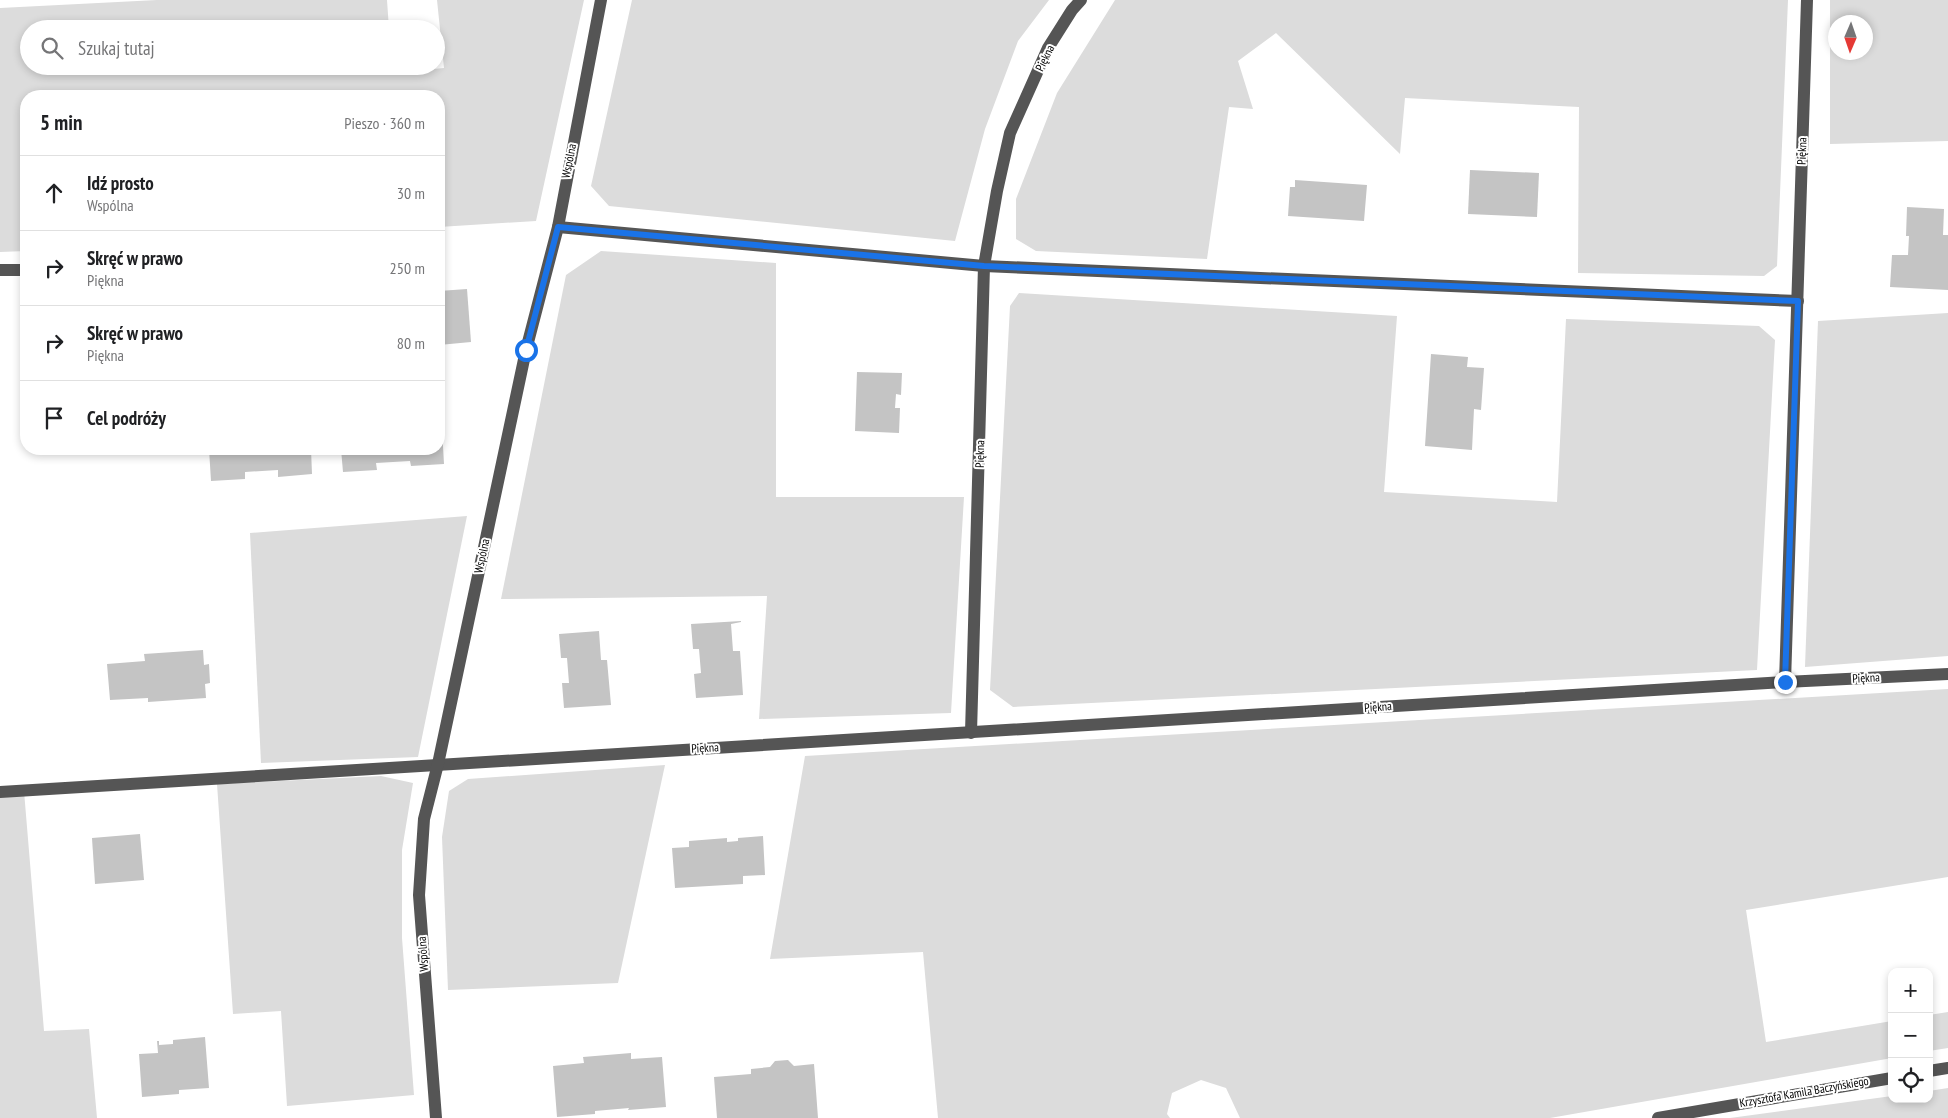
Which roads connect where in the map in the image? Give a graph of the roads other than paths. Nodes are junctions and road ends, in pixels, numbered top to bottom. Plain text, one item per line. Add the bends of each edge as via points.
1 (600, 0) edge
2 (1081, 0) edge
3 (1807, 0) edge
4 (558, 227) junction
5 (984, 266) junction
6 (0, 270) edge
7 (20, 270) edge
8 (1798, 301) junction
9 (1948, 674) edge
10 (1785, 682) junction
11 (971, 732) junction
12 (438, 764) junction
13 (0, 792) edge
14 (1948, 1068) edge
15 (1933, 1070) edge
16 (1888, 1079) edge
17 (436, 1118) edge
18 (1658, 1118) edge

1 - 4 street, Wspólna
2 - 5 street, Piękna via 1048,48 1010,133
3 - 8 street, Piękna
4 - 5 street
4 - 12 street, Wspólna via 526,350
5 - 8 street
5 - 11 street, Piękna
6 - 7 street
8 - 10 street, Piękna
9 - 10 street, Piękna
10 - 11 street, Piękna
11 - 12 street, Piękna
12 - 13 street, Piękna
12 - 17 street, Wspólna via 424,819 419,895
14 - 15 street
16 - 18 street, Krzysztofa Kamila Baczyńskiego

